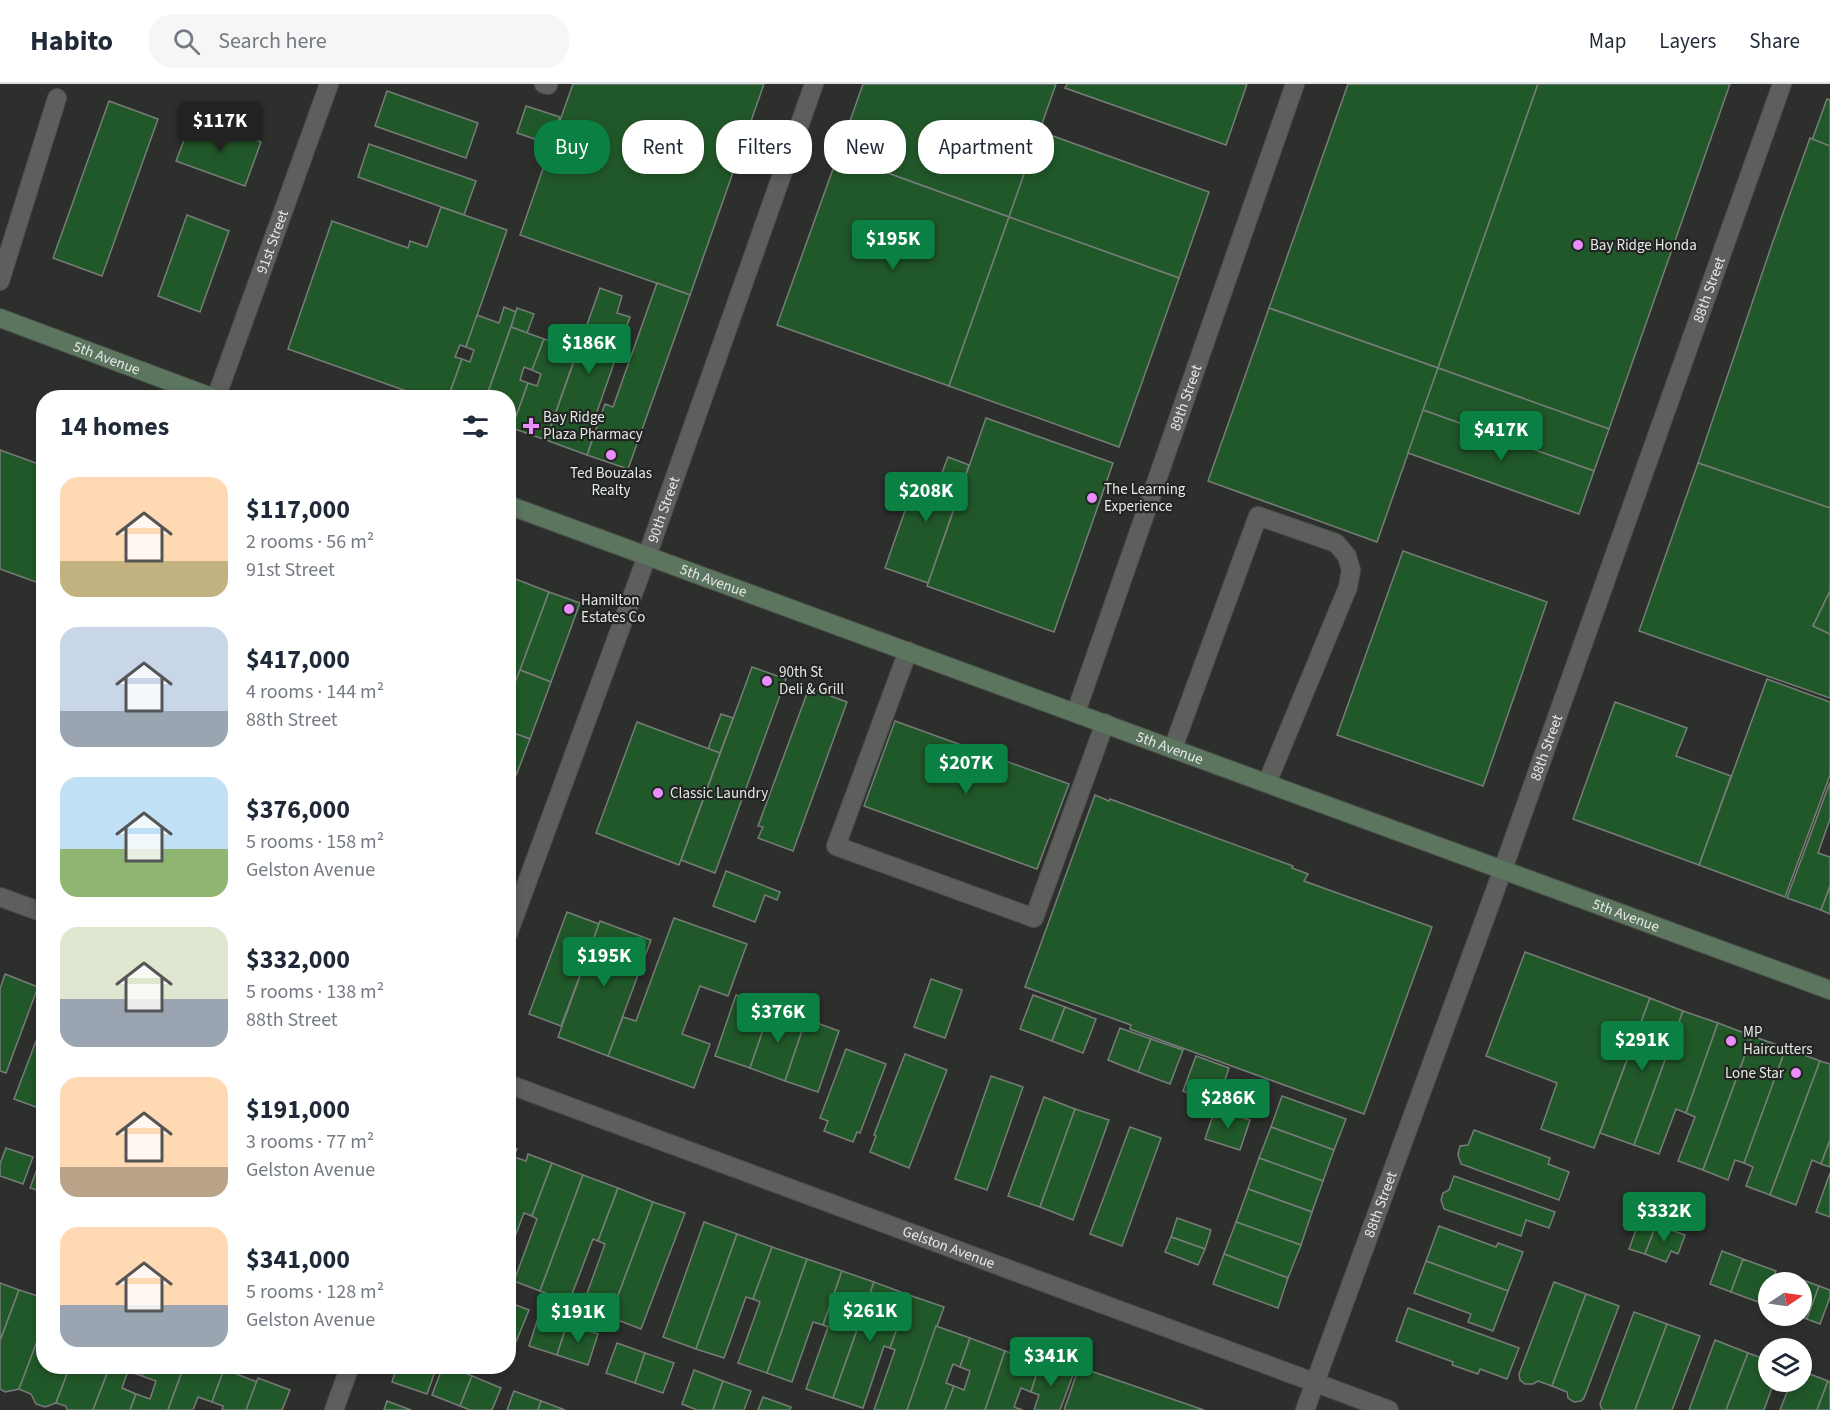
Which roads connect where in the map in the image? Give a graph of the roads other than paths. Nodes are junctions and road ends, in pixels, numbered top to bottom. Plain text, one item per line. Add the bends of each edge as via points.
1 (329, 84) edge
2 (814, 84) edge
3 (1295, 84) edge
4 (1782, 84) edge
5 (57, 98) dead end
6 (0, 281) edge
7 (0, 318) edge
8 (194, 390) edge
9 (218, 390) edge
10 (516, 508) edge
11 (647, 556) junction
12 (908, 651) junction
13 (1076, 712) junction
14 (1105, 723) junction
15 (1173, 748) junction
16 (1268, 783) junction
17 (1503, 870) junction
18 (0, 897) edge
19 (36, 910) edge
20 (516, 912) edge
21 (1830, 990) edge
22 (516, 1087) edge
23 (347, 1374) edge
24 (1315, 1382) junction
25 (334, 1410) edge
26 (1305, 1410) edge
27 (1389, 1410) edge

1 - 9 street, 91st Street
2 - 11 street, 90th Street
3 - 13 street, 89th Street
4 - 17 street, 88th Street
5 - 6 street
7 - 8 street, 5th Avenue
10 - 11 street, 5th Avenue
11 - 12 street, 5th Avenue
11 - 20 street, 90th Street
12 - 13 street, 5th Avenue
12 - 14 street via 836,846 1034,918
13 - 14 street, 5th Avenue
14 - 15 street, 5th Avenue
15 - 16 street, 5th Avenue
15 - 16 street via 1258,516 1336,543 1347,556 1351,570 1348,587
16 - 17 street, 5th Avenue
17 - 21 street, 5th Avenue
17 - 24 street, 88th Street
18 - 19 street
22 - 24 street, Gelston Avenue
23 - 25 street
24 - 26 street, 88th Street
24 - 27 street, Gelston Avenue

